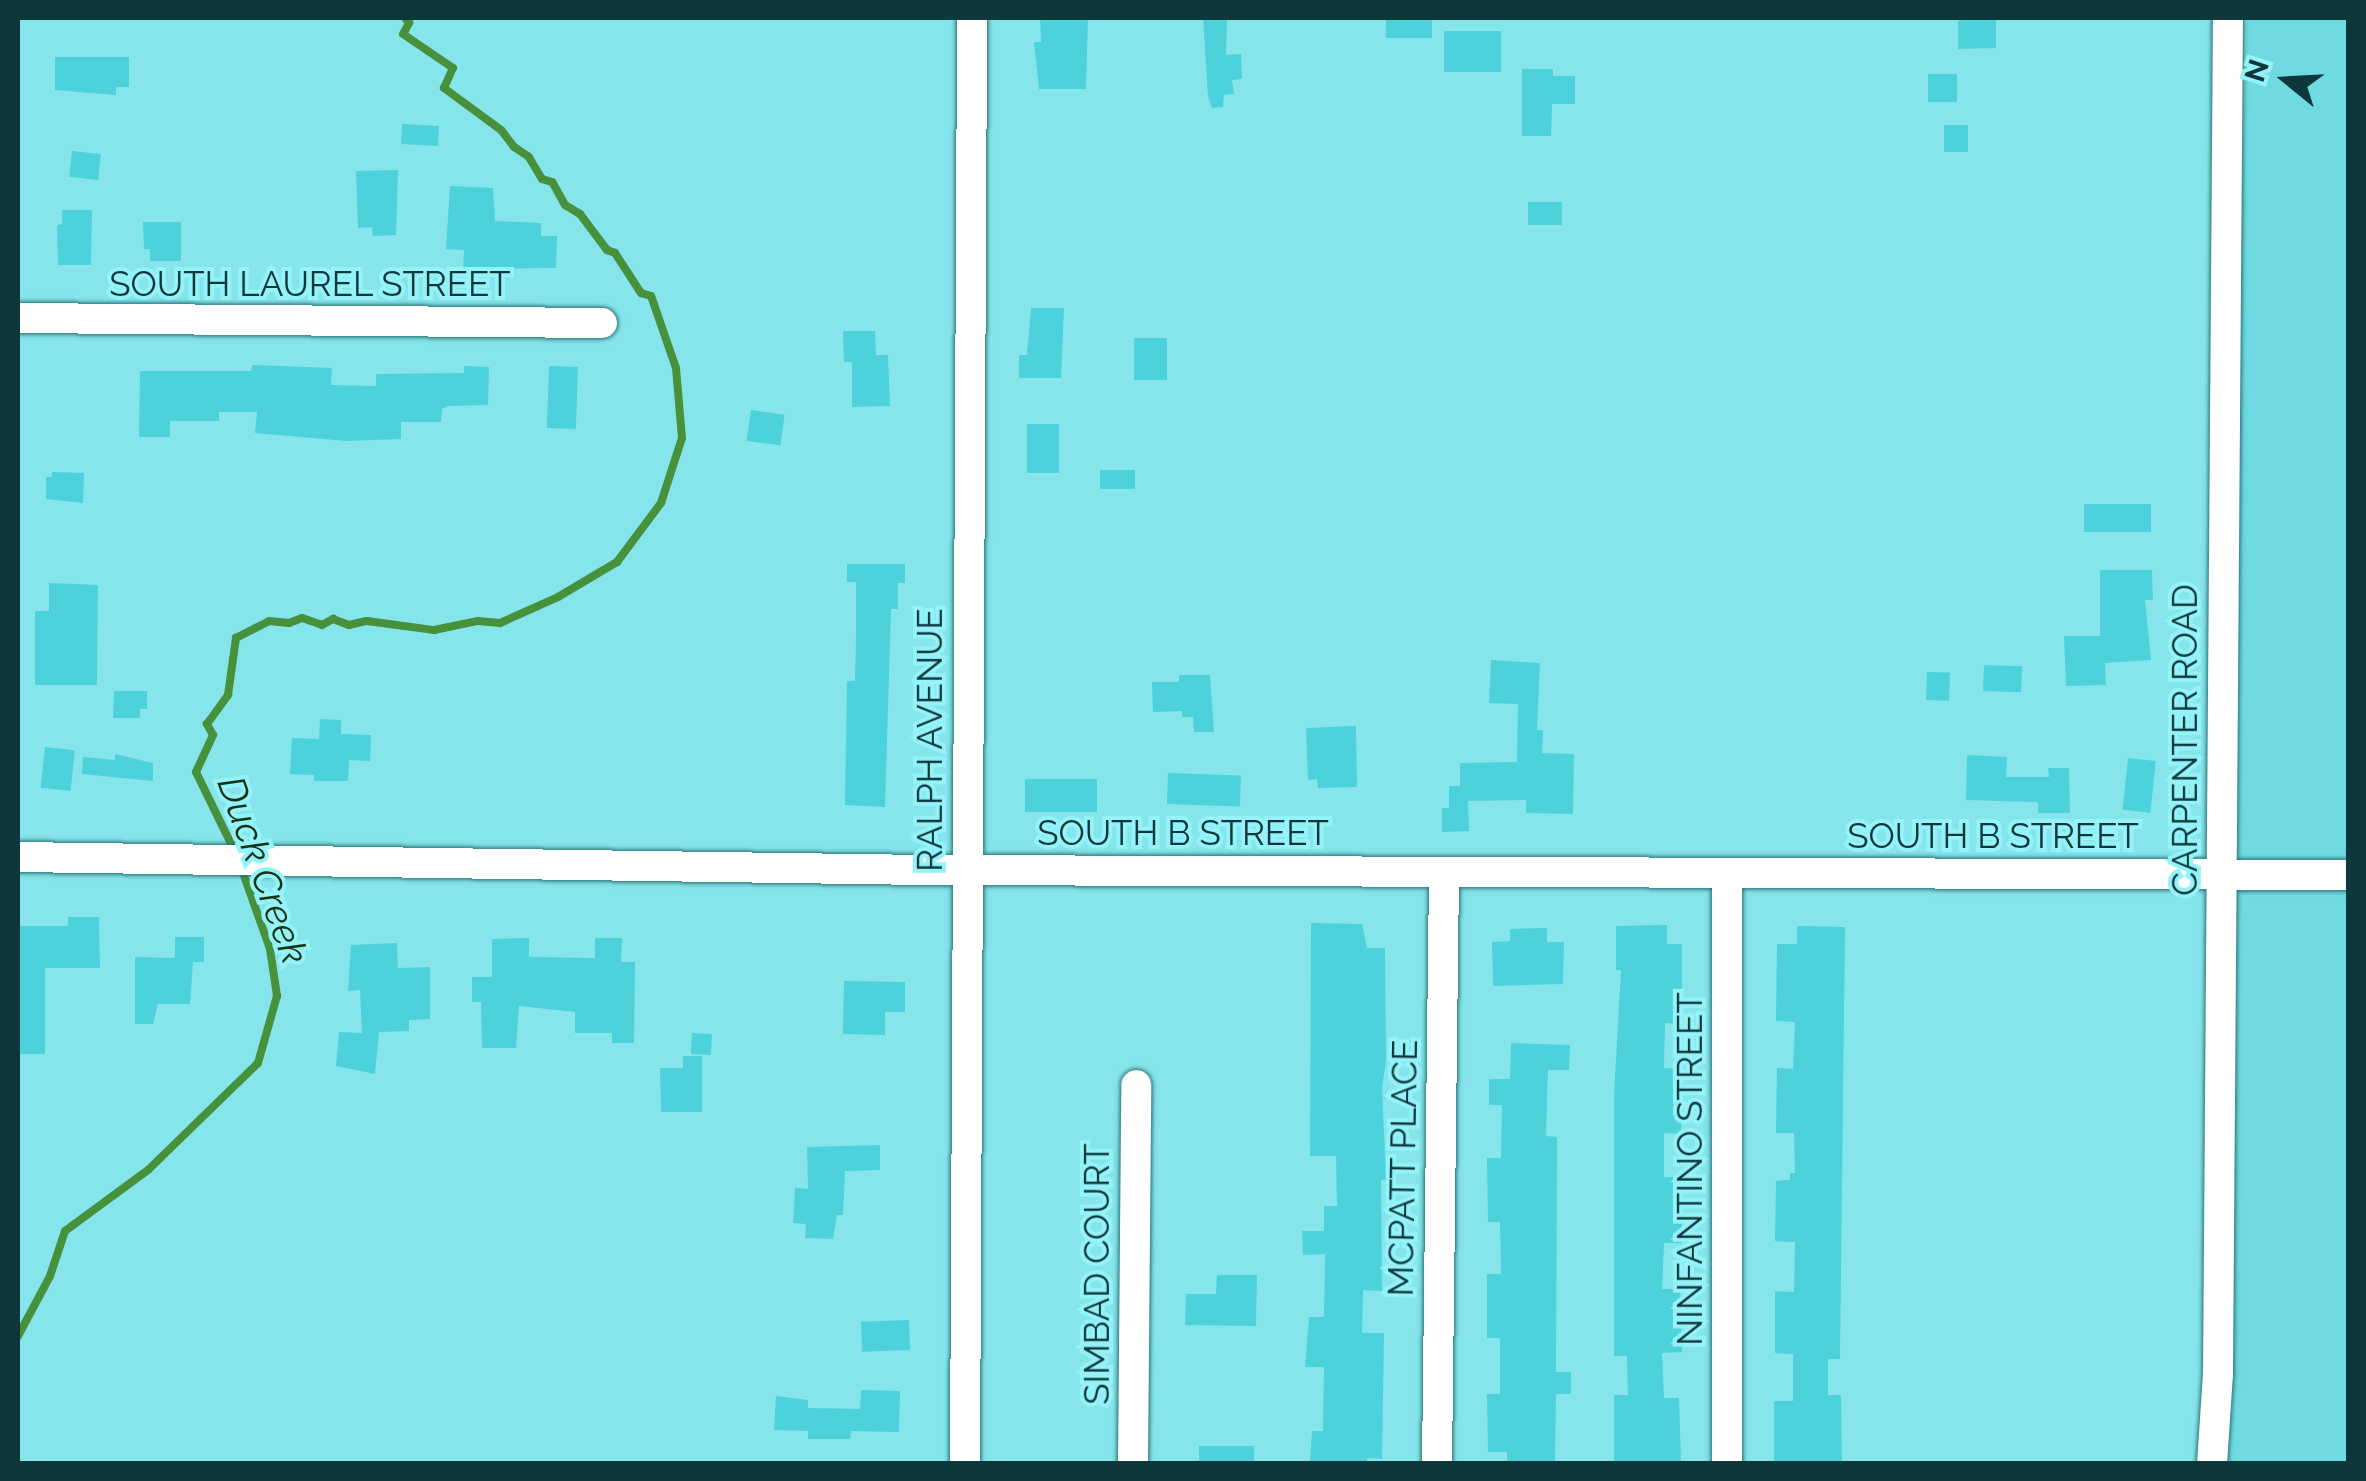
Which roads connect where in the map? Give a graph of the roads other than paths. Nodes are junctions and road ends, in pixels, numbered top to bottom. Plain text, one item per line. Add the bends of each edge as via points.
1 (972, 18) edge
2 (2228, 18) edge
3 (18, 318) edge
4 (602, 323) dead end
5 (18, 857) edge
6 (967, 870) junction
7 (1444, 873) junction
8 (1728, 874) junction
9 (2222, 874) junction
10 (2348, 874) edge
11 (1136, 1086) dead end
12 (965, 1464) edge
13 (1133, 1464) edge
14 (1437, 1464) edge
15 (1728, 1464) edge
16 (2212, 1464) edge

1 - 6 street, RALPH AVENUE
2 - 9 street, CARPENTER ROAD
3 - 4 street, SOUTH LAUREL STREET
5 - 6 street, SOUTH B STREET
6 - 7 street, SOUTH B STREET
6 - 12 street, RALPH AVENUE
7 - 8 street, SOUTH B STREET
7 - 14 street, MCPATT PLACE
8 - 9 street, SOUTH B STREET
8 - 15 street, NINFANTINO STREET
9 - 10 street, SOUTH B STREET
9 - 16 street, CARPENTER ROAD
11 - 13 street, SIMBAD COURT

